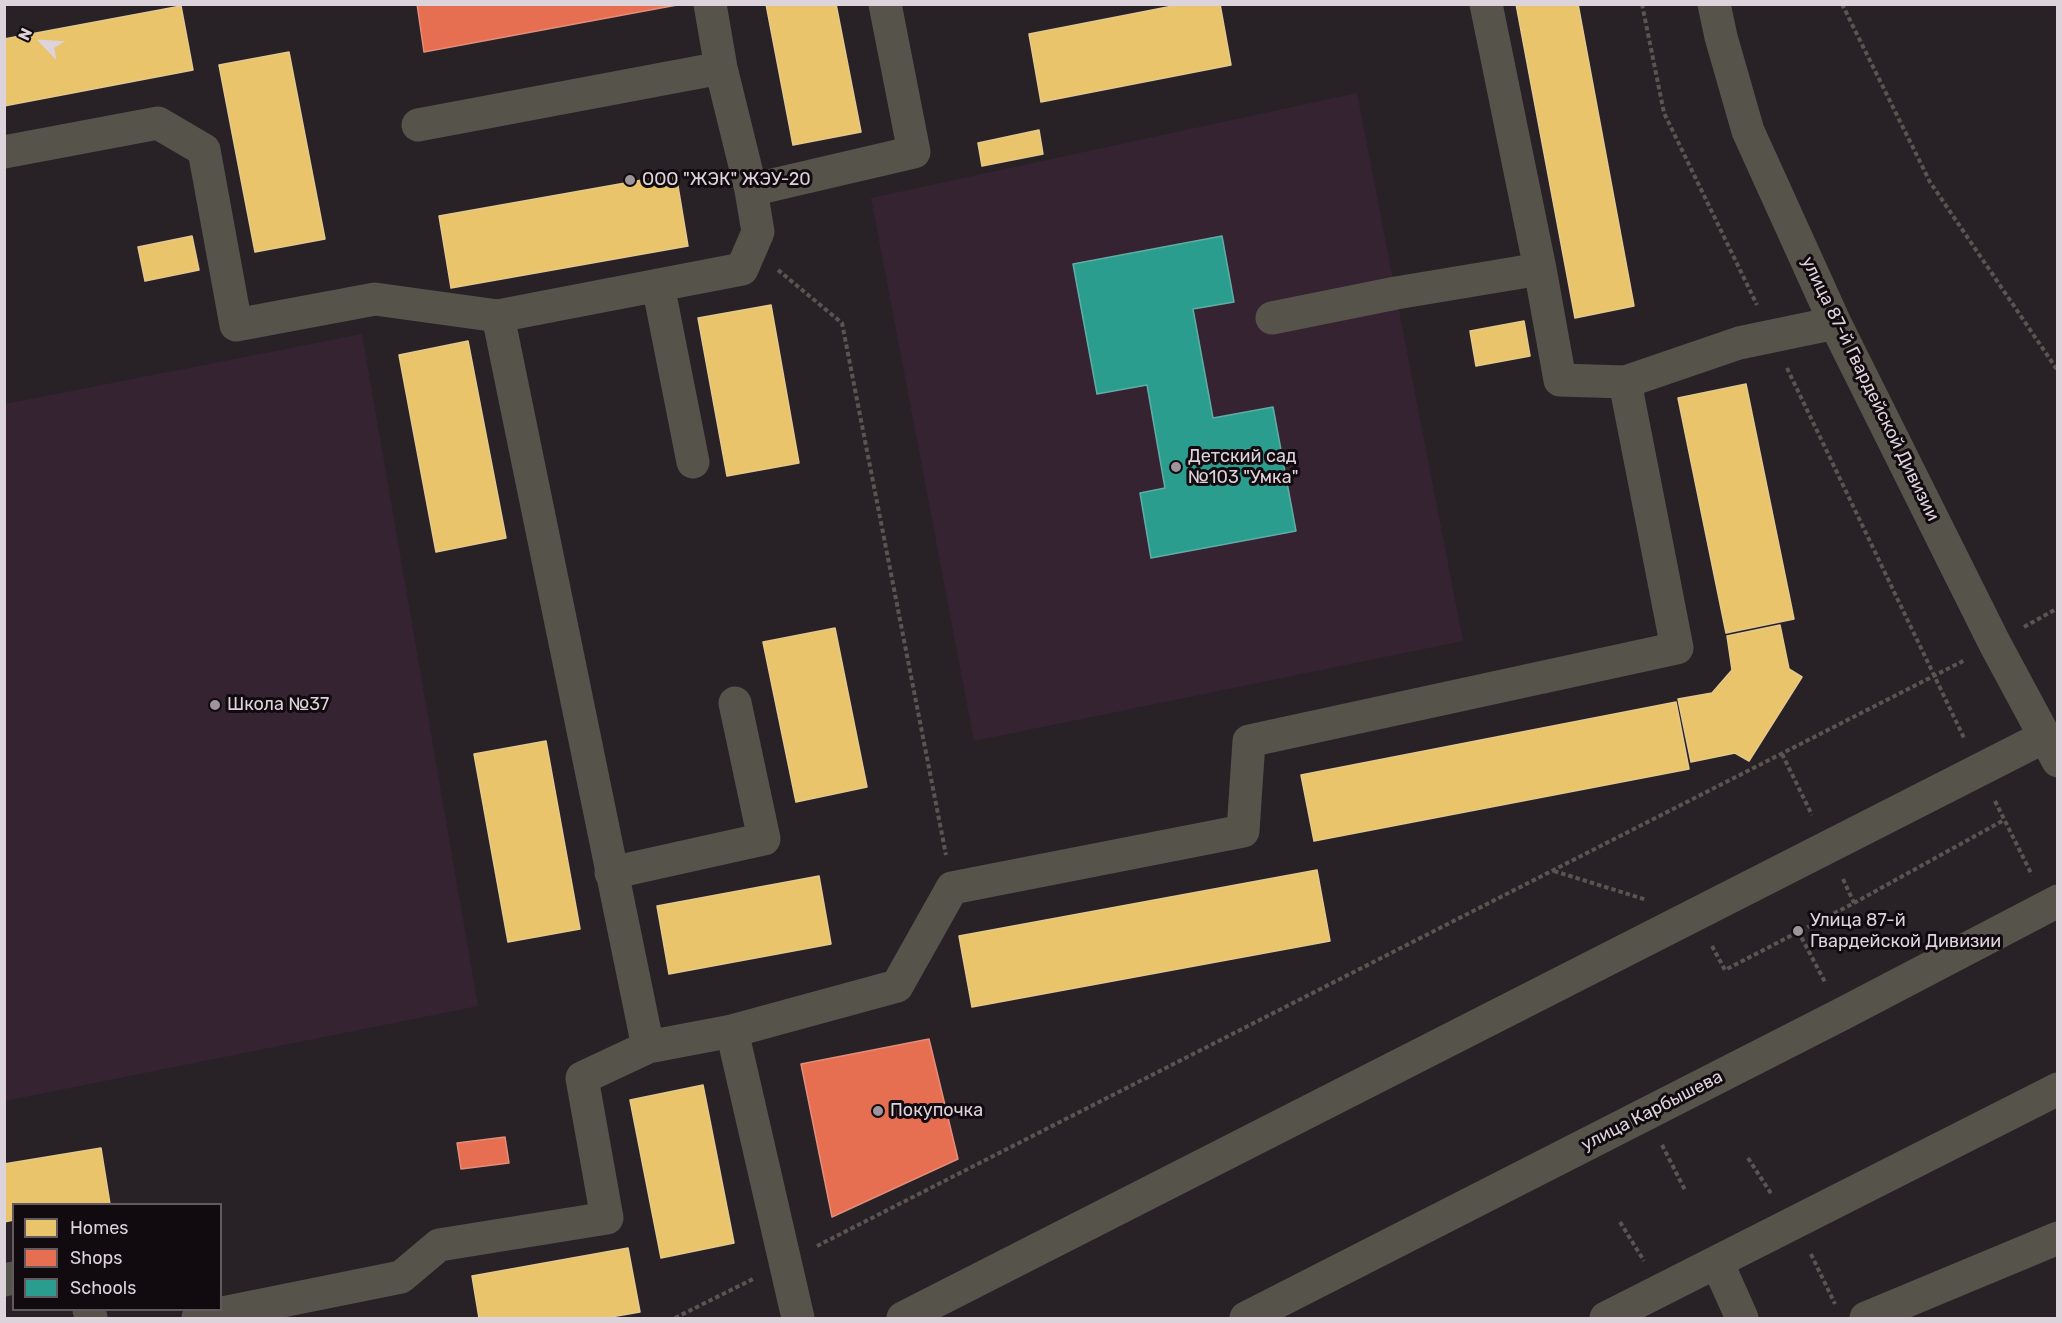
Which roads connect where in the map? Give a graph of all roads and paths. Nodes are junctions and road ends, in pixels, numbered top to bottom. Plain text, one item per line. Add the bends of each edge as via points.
1 (710, 4) edge
2 (885, 4) edge
3 (1486, 4) edge
4 (1714, 4) edge
5 (1842, 4) edge
6 (721, 68) junction
7 (418, 125) dead end
8 (4, 152) edge
9 (751, 190) junction
10 (751, 248) junction
11 (1540, 268) junction
12 (658, 285) junction
13 (498, 316) junction
14 (1272, 318) dead end
15 (1835, 323) junction
16 (2058, 371) edge
17 (1624, 382) junction
18 (693, 462) dead end
19 (1936, 676) dead end
20 (735, 704) dead end
21 (2051, 749) edge
22 (2004, 820) dead end
23 (611, 873) junction
24 (952, 888) junction
25 (2058, 901) edge
26 (1798, 932) junction
27 (1725, 970) dead end
28 (1842, 1014) junction
29 (732, 1031) junction
30 (648, 1047) junction
31 (2058, 1089) edge
32 (1646, 1113) junction
33 (1748, 1158) dead end
34 (1685, 1190) dead end
35 (1620, 1222) dead end
36 (1791, 1225) junction
37 (2058, 1238) edge
38 (1717, 1262) junction
39 (785, 1263) junction
40 (1662, 1290) junction
41 (1851, 1314) edge
42 (198, 1318) edge
43 (675, 1318) edge
44 (798, 1318) edge
45 (903, 1318) edge
46 (1246, 1318) edge
47 (1606, 1318) edge
48 (1742, 1318) edge

1 - 6 street
2 - 9 street via 914,152
3 - 11 street
4 - 15 street, улица 87-й Гвардейской Дивизии via 1748,131
5 - 16 path via 1930,182
6 - 7 street
6 - 9 street
8 - 13 street via 158,123 204,150 236,325 375,299
9 - 10 street via 758,232
10 - 12 street via 742,269
10 - 24 path via 842,323
11 - 14 street
11 - 17 street via 1560,380
12 - 13 street
12 - 18 street
13 - 23 street
15 - 17 street via 1739,344
15 - 21 street, улица 87-й Гвардейской Дивизии
17 - 24 street via 1677,648 1249,741 1243,831
19 - 39 path
20 - 23 street via 764,839
21 - 45 street
22 - 26 path
23 - 30 street
24 - 29 street via 897,986
25 - 28 street, улица Карбышева
26 - 27 path
26 - 28 path
28 - 32 street, улица Карбышева
29 - 30 street
29 - 39 street
30 - 42 street via 582,1078 607,1218 439,1245 401,1277
31 - 36 street
32 - 34 path
32 - 46 street, улица Карбышева
33 - 36 path
35 - 40 path
36 - 38 street
36 - 41 path
37 - 41 street
38 - 40 street
38 - 48 street
39 - 43 path
39 - 44 street
40 - 47 street

